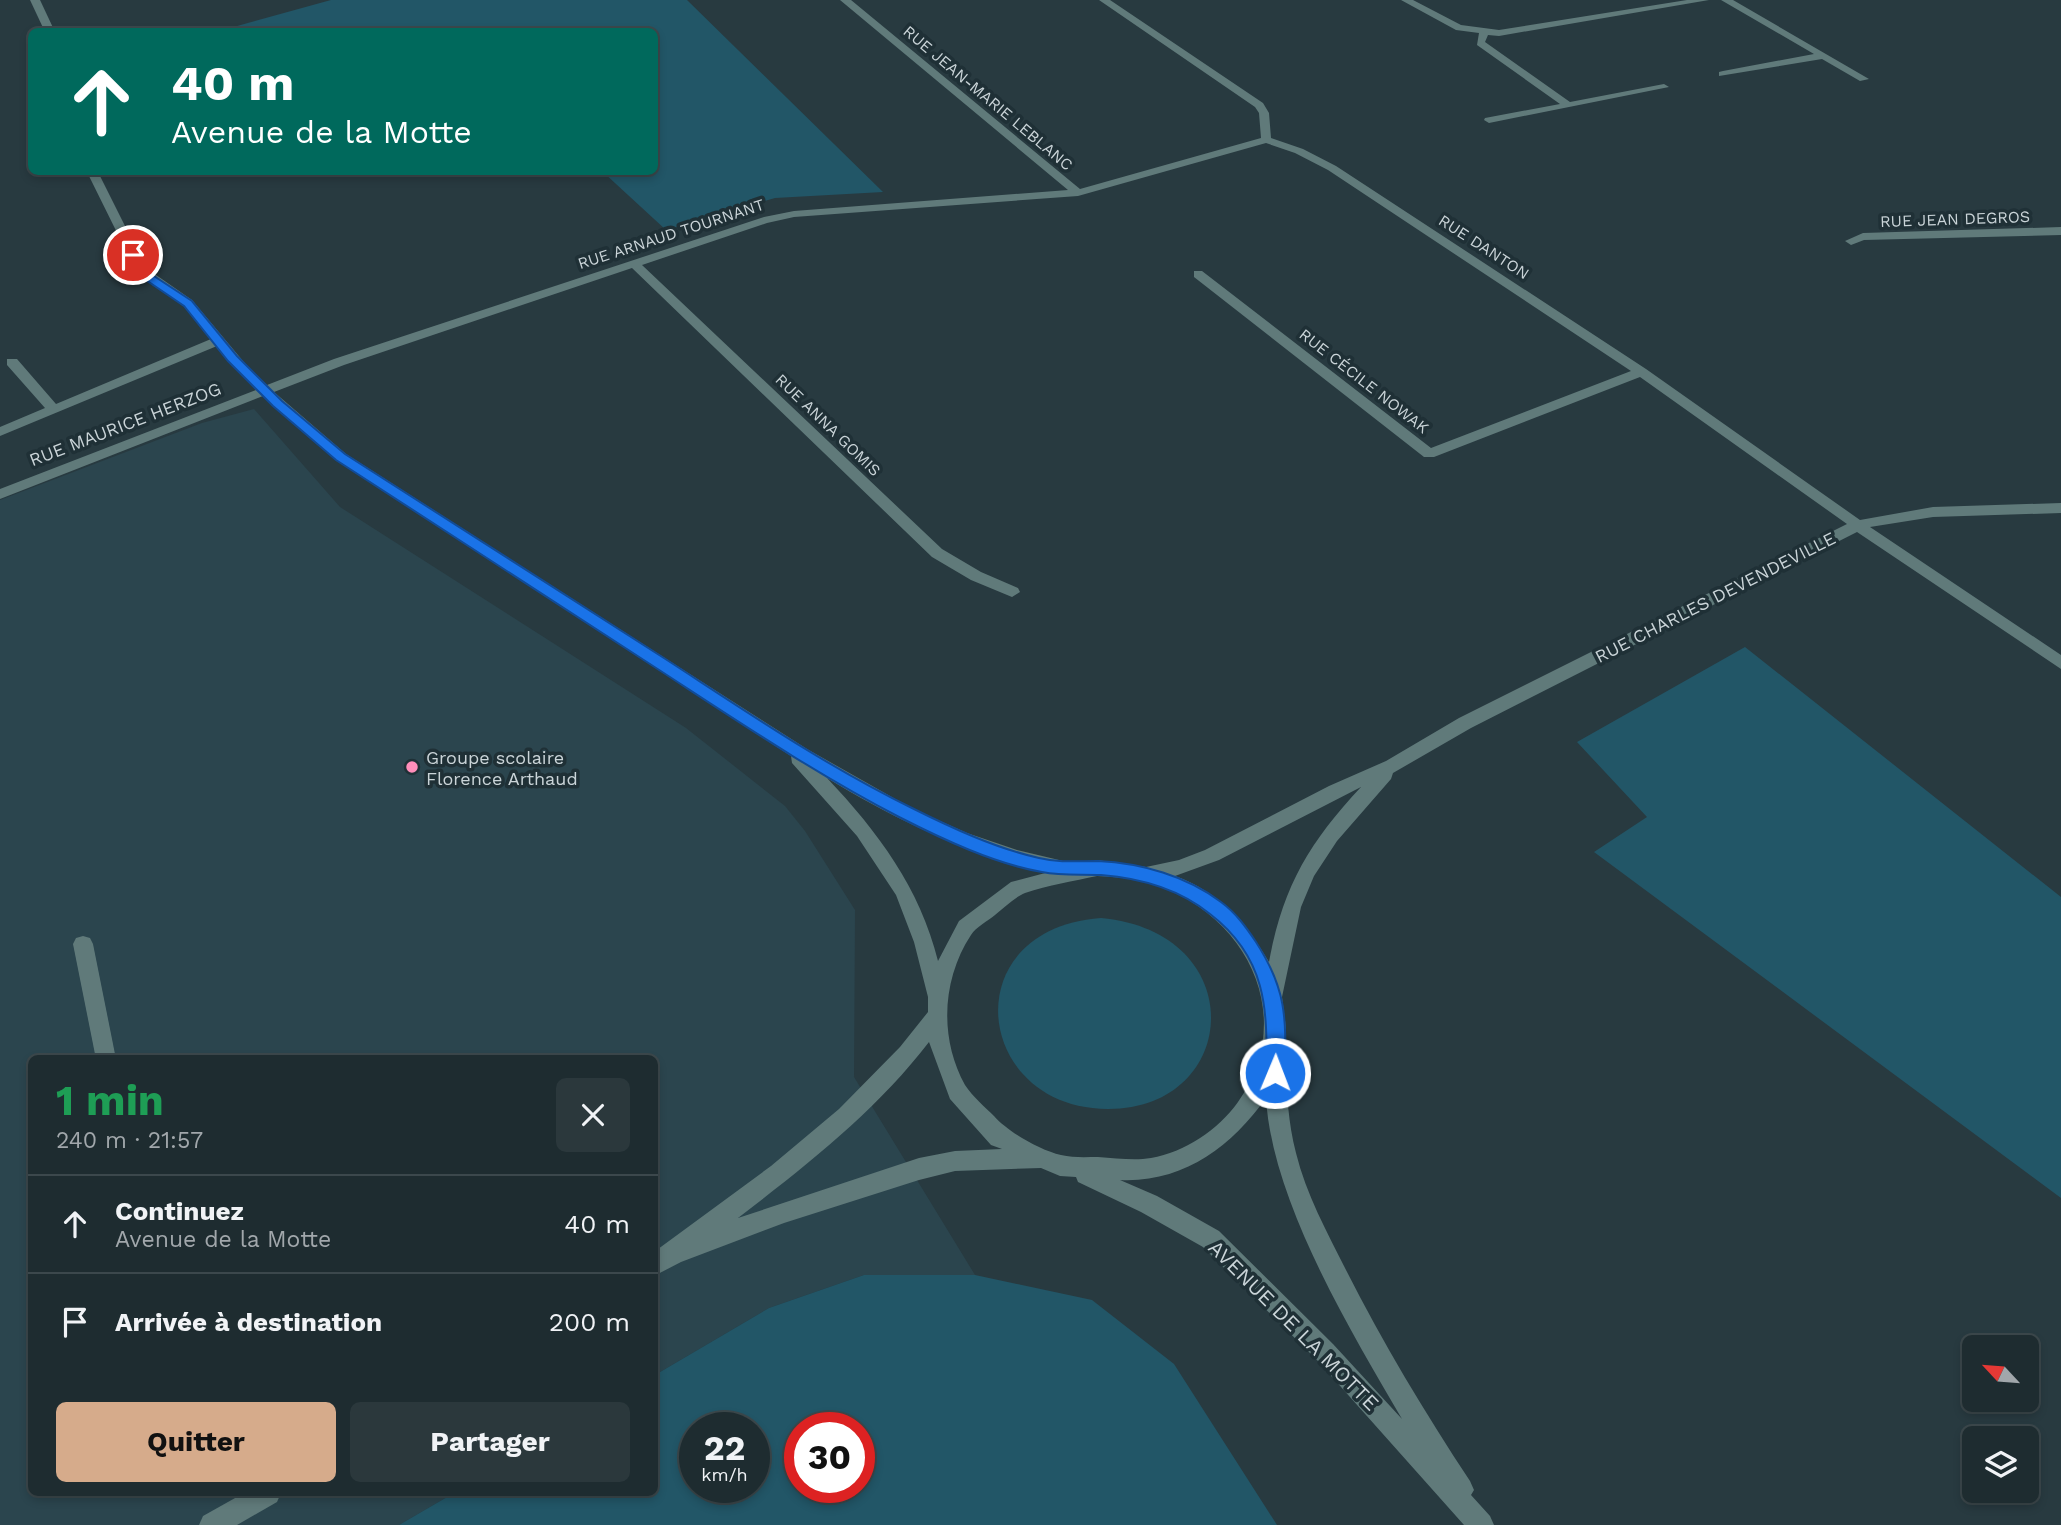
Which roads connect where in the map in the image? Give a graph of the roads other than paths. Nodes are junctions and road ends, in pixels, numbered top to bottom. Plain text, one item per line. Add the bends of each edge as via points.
1 (35, 0) edge
2 (845, 0) edge
3 (1104, 0) edge
4 (1406, 0) edge
5 (1704, 0) edge
6 (1726, 0) edge
7 (48, 28) edge
8 (1484, 33) junction
9 (1822, 56) junction
10 (1723, 74) dead end
11 (1864, 79) dead end
12 (1664, 87) dead end
13 (1566, 103) junction
14 (1489, 120) dead end
15 (1266, 140) junction
16 (94, 175) edge
17 (1078, 193) junction
18 (2061, 232) edge
19 (1852, 241) dead end
20 (633, 263) junction
21 (1198, 274) dead end
22 (218, 341) junction
23 (12, 362) dead end
24 (1641, 372) junction
25 (263, 390) junction
26 (54, 410) junction
27 (0, 432) edge
28 (0, 494) edge
29 (2061, 508) edge
30 (1858, 525) junction
31 (1012, 592) dead end
32 (2061, 663) edge
33 (786, 745) junction
34 (1392, 766) junction
35 (1073, 870) junction
36 (1146, 874) junction
37 (83, 944) dead end
38 (936, 992) junction
39 (1273, 997) junction
40 (934, 1019) junction
41 (1274, 1054) junction
42 (105, 1055) edge
43 (1041, 1159) junction
44 (1073, 1168) junction
45 (664, 1259) edge
46 (254, 1496) edge
47 (212, 1525) edge
48 (1483, 1525) edge

1 - 7 street
2 - 17 street, RUE JEAN-MARIE LEBLANC
3 - 15 street via 1259,105
4 - 8 street via 1449,24
5 - 8 street
6 - 9 street
8 - 13 street via 1480,43
9 - 10 street
9 - 11 street
12 - 13 street
13 - 14 street
15 - 17 street, RUE ARNAUD TOURNANT
15 - 24 street, RUE DANTON via 1332,168
16 - 22 street via 141,270 188,303
17 - 20 street, RUE ARNAUD TOURNANT via 778,216
18 - 19 street, RUE JEAN DEGROS via 1863,237
20 - 25 street, RUE ARNAUD TOURNANT
20 - 31 street, RUE ANNA GOMIS via 937,553
21 - 24 street, RUE CÉCILE NOWAK via 1429,454
22 - 25 street
22 - 26 street
23 - 26 street
24 - 30 street, RUE DANTON
25 - 28 street, RUE MAURICE HERZOG
25 - 33 street via 341,457
26 - 27 street
29 - 30 street, RUE CHARLES DEVENDEVILLE via 1912,514
30 - 32 street, RUE DANTON
30 - 34 street, RUE CHARLES DEVENDEVILLE via 1465,723
33 - 35 street via 951,834 1006,856
33 - 38 street via 859,824 898,883 915,915
34 - 36 street, RUE CHARLES DEVENDEVILLE via 1212,855
34 - 39 street, RUE CHARLES DEVENDEVILLE via 1342,820 1302,881 1292,906
35 - 36 street
35 - 38 street via 1018,887 973,919 956,941
36 - 39 street via 1196,894 1237,927 1265,972
37 - 42 street
38 - 40 street
39 - 41 street via 1277,1025
40 - 43 street via 938,1047 963,1101 1011,1145
40 - 45 street via 908,1056 850,1114
41 - 44 street via 1250,1106 1204,1148 1142,1170
41 - 48 street, AVENUE DE LA MOTTE via 1281,1138 1314,1229 1413,1418
43 - 44 street
43 - 45 street via 955,1161 919,1169 784,1212
44 - 48 street, AVENUE DE LA MOTTE via 1211,1239 1325,1352
46 - 47 street

